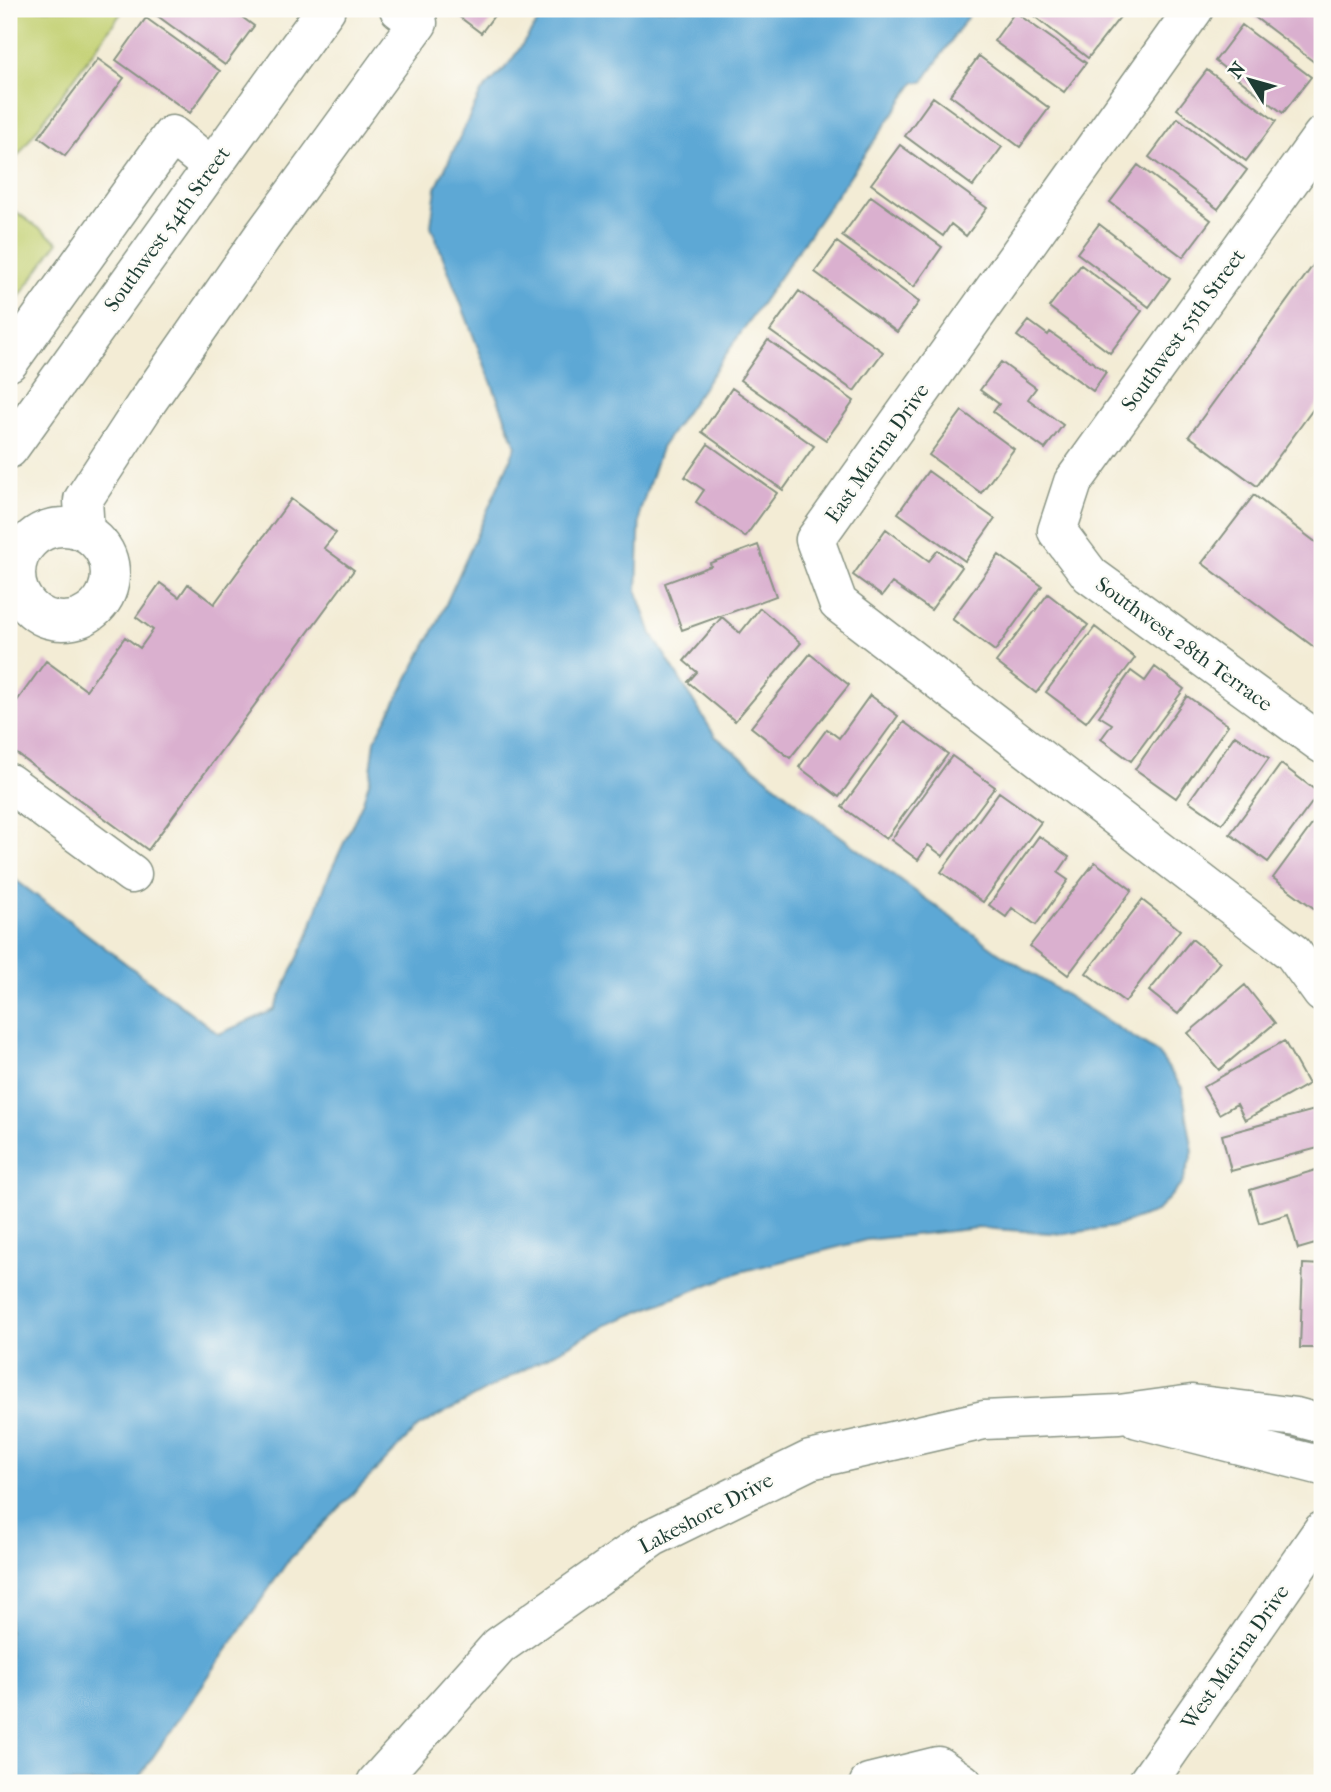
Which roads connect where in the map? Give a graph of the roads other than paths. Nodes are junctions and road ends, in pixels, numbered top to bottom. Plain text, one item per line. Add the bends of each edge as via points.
1 (326, 9) edge
2 (399, 9) edge
3 (1194, 9) edge
4 (1322, 136) edge
5 (212, 167) junction
6 (9, 362) edge
7 (9, 449) edge
8 (1057, 531) joint
9 (85, 532) junction
10 (18, 538) edge
11 (14, 599) edge
12 (1322, 744) edge
13 (9, 783) edge
14 (132, 874) dead end
15 (1322, 993) edge
16 (1119, 1414) junction
17 (1322, 1424) edge
18 (1322, 1466) edge
19 (1322, 1531) edge
20 (376, 1783) edge
21 (869, 1783) edge
22 (963, 1783) edge
23 (1147, 1783) edge

1 - 5 street, Southwest 54th Street
2 - 9 street via 418,23 262,237 90,489 83,500
3 - 15 street, East Marina Drive via 815,540 838,603 1293,953
4 - 8 street, Southwest 55th Street via 1073,482
5 - 6 street via 172,135
5 - 7 street, Southwest 54th Street
8 - 12 street, Southwest 28th Terrace via 1090,575
9 - 10 street via 53,527
9 - 11 street via 107,556 108,589 101,603 73,621 57,621 41,617
10 - 11 street
13 - 14 street
16 - 17 street, Lakeshore Drive via 1192,1404
16 - 18 street, Lakeshore Drive
16 - 20 street, Lakeshore Drive via 984,1420 810,1460 653,1536 499,1646
19 - 23 street, West Marina Drive
21 - 22 street via 937,1766

